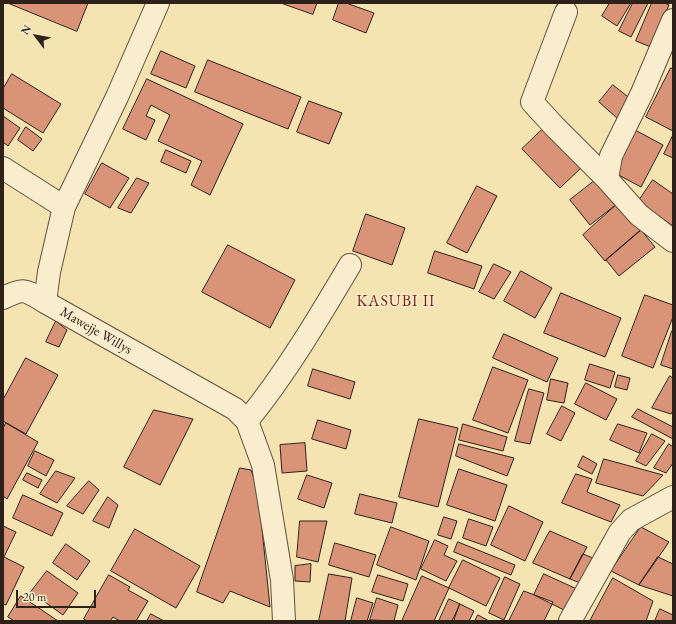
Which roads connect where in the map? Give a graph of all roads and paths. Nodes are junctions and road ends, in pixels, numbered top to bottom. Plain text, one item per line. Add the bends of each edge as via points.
1 (158, 3) edge
2 (566, 12) dead end
3 (673, 20) edge
4 (3, 168) edge
5 (607, 179) junction
6 (64, 208) junction
7 (673, 241) edge
8 (350, 265) dead end
9 (3, 298) edge
10 (45, 302) junction
11 (247, 421) junction
12 (673, 497) edge
13 (284, 621) edge
14 (570, 621) edge

1 - 6 street, Mawejje Willys
2 - 5 street via 532,102
3 - 5 street via 642,93 611,156
4 - 6 street
5 - 7 street via 639,215
6 - 10 street, Mawejje Willys via 49,272
8 - 11 street via 291,360
9 - 10 street via 18,290 28,292
10 - 11 street, Mawejje Willys via 235,410
11 - 13 street, Mawejje Willys via 263,464 282,580
12 - 14 street via 631,520 620,532

